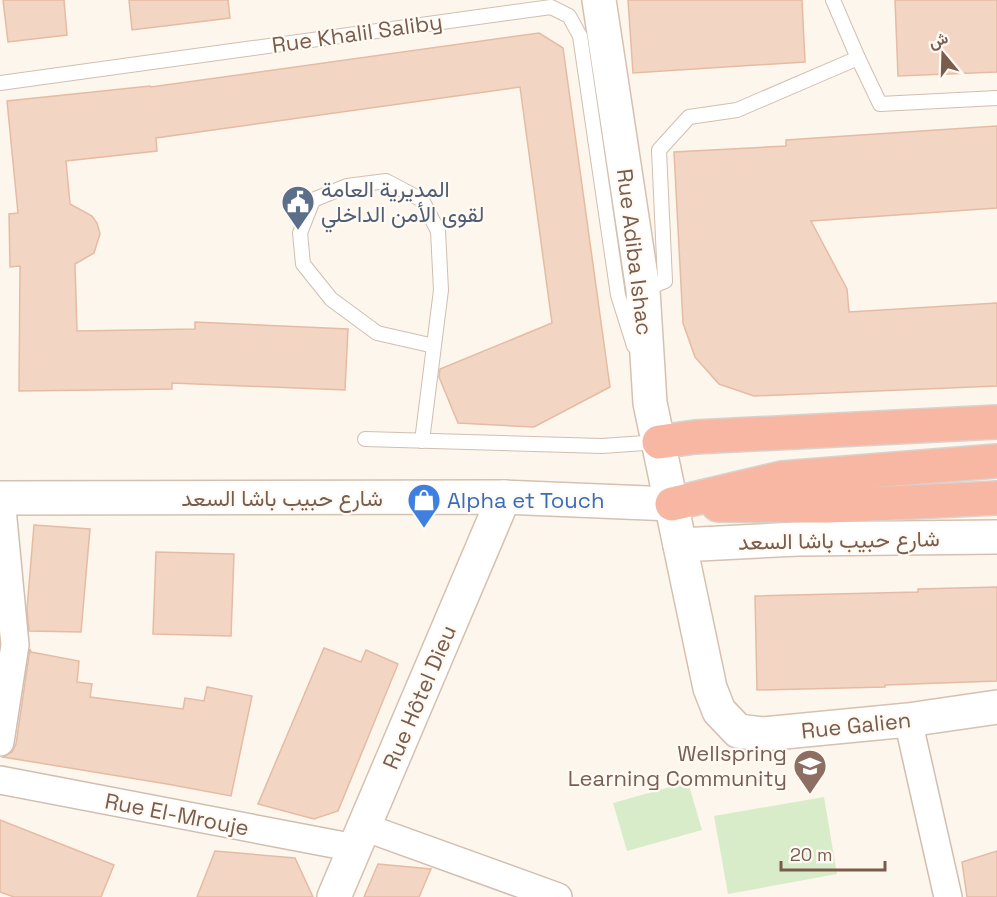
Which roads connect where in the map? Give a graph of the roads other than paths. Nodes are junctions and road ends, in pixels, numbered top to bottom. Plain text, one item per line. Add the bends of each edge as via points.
1 (599, 0) edge
2 (832, 0) edge
3 (858, 58) junction
4 (0, 83) edge
5 (997, 98) edge
6 (643, 290) junction
7 (434, 346) junction
8 (650, 403) junction
9 (997, 422) edge
10 (365, 439) dead end
11 (422, 441) junction
12 (659, 442) junction
13 (997, 461) edge
14 (0, 494) edge
15 (504, 497) junction
16 (997, 498) edge
17 (672, 504) junction
18 (997, 537) edge
19 (680, 545) junction
20 (997, 707) edge
21 (908, 720) junction
22 (0, 741) edge
23 (0, 780) edge
24 (360, 837) junction
25 (334, 897) edge
26 (558, 897) edge
27 (948, 897) edge

1 - 6 street, Rue Adiba Ishac
2 - 3 lane
3 - 5 lane via 880,104
3 - 6 lane via 737,110 689,117 659,150 665,281
4 - 8 lane, Rue Khalil Saliby via 551,6 569,16 580,36 618,296
6 - 8 street, Rue Adiba Ishac
7 - 7 lane via 377,333 331,299 303,264 300,233 313,200 347,186 386,181 422,200 438,231 441,290
7 - 11 lane
8 - 12 street, Rue Adiba Ishac
9 - 12 highway
10 - 11 lane
11 - 12 lane via 602,446
12 - 17 street, Rue Adiba Ishac
13 - 17 highway via 782,478
14 - 15 street, شارع حبيب باشا السعد
14 - 22 street via 15,645
15 - 17 street, شارع حبيب باشا السعد
15 - 24 street, Rue Hôtel Dieu
16 - 17 highway via 828,506
17 - 19 street, Rue Galien
18 - 19 street, شارع حبيب باشا السعد via 798,539
19 - 21 street, Rue Galien via 710,688 719,711 738,731 763,734
20 - 21 street, Rue Galien
21 - 27 street
23 - 24 street, Rue El-Mrouje
24 - 25 street, Rue Hôtel Dieu
24 - 26 street, Rue El-Mrouje

